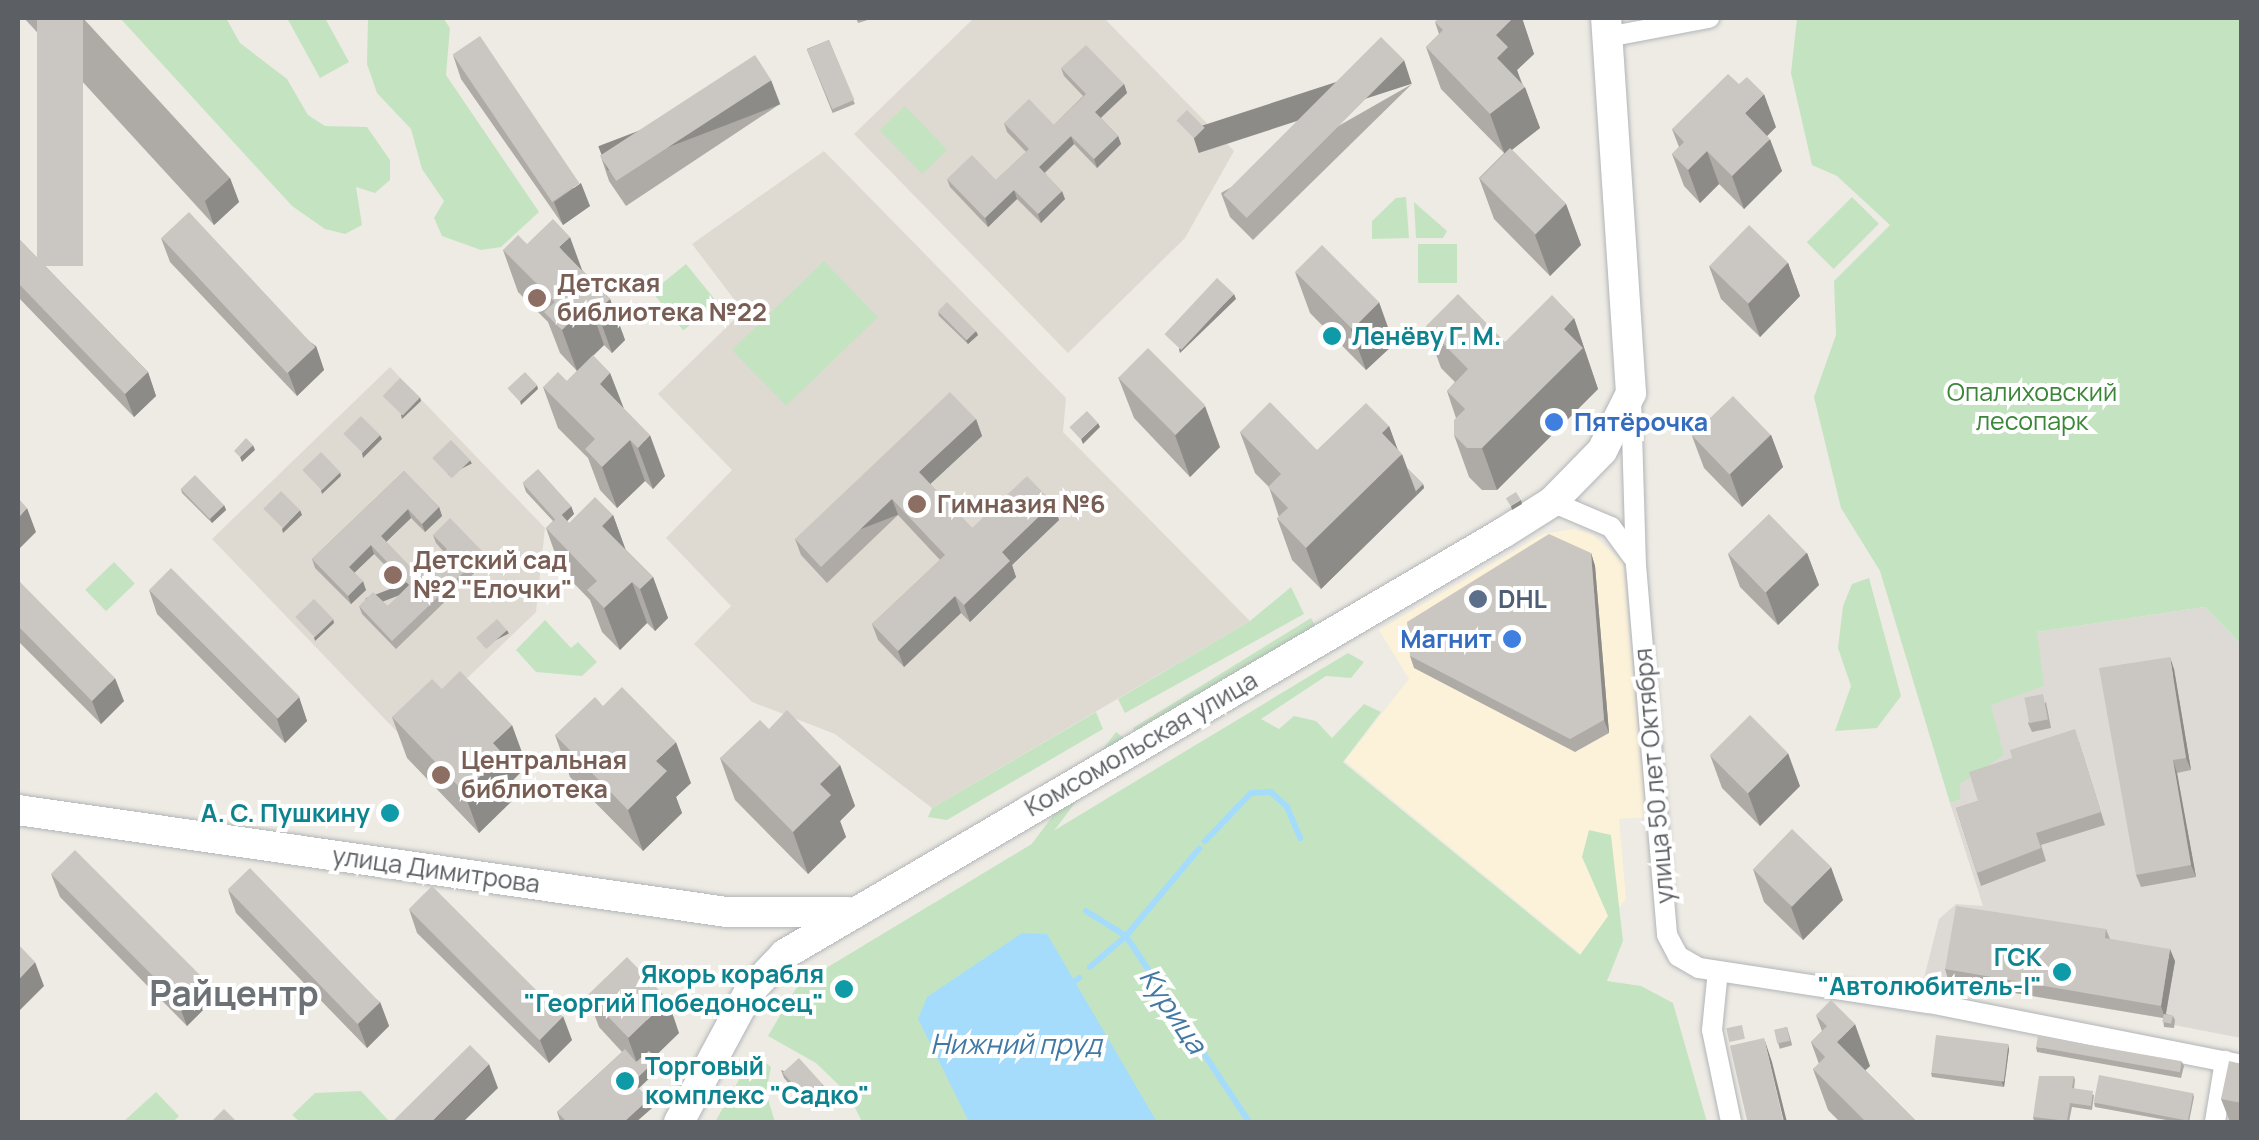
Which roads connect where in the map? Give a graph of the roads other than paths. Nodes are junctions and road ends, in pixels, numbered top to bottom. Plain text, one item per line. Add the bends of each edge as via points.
1 (1710, 18) edge
2 (1607, 27) edge
3 (1631, 393) junction
4 (1552, 502) junction
5 (1636, 564) junction
6 (18, 810) edge
7 (856, 912) junction
8 (740, 913) junction
9 (763, 972) junction
10 (1717, 980) dead end
11 (2233, 1063) edge
12 (678, 1122) edge
13 (1731, 1122) edge
14 (2215, 1122) edge

1 - 2 street
2 - 3 street, улица 50 лет Октября
3 - 4 street, Комсомольская улица via 1613,437
3 - 5 street, улица 50 лет Октября
4 - 5 street via 1611,527 1630,546
4 - 7 street, Комсомольская улица
5 - 11 street, улица 50 лет Октября via 1667,935 1678,956 1720,972
6 - 8 street, улица Димитрова
7 - 8 street, улица Димитрова
7 - 9 street, Комсомольская улица
8 - 9 street via 764,935
9 - 12 street, Комсомольская улица
10 - 13 street via 1712,1030
11 - 14 street

